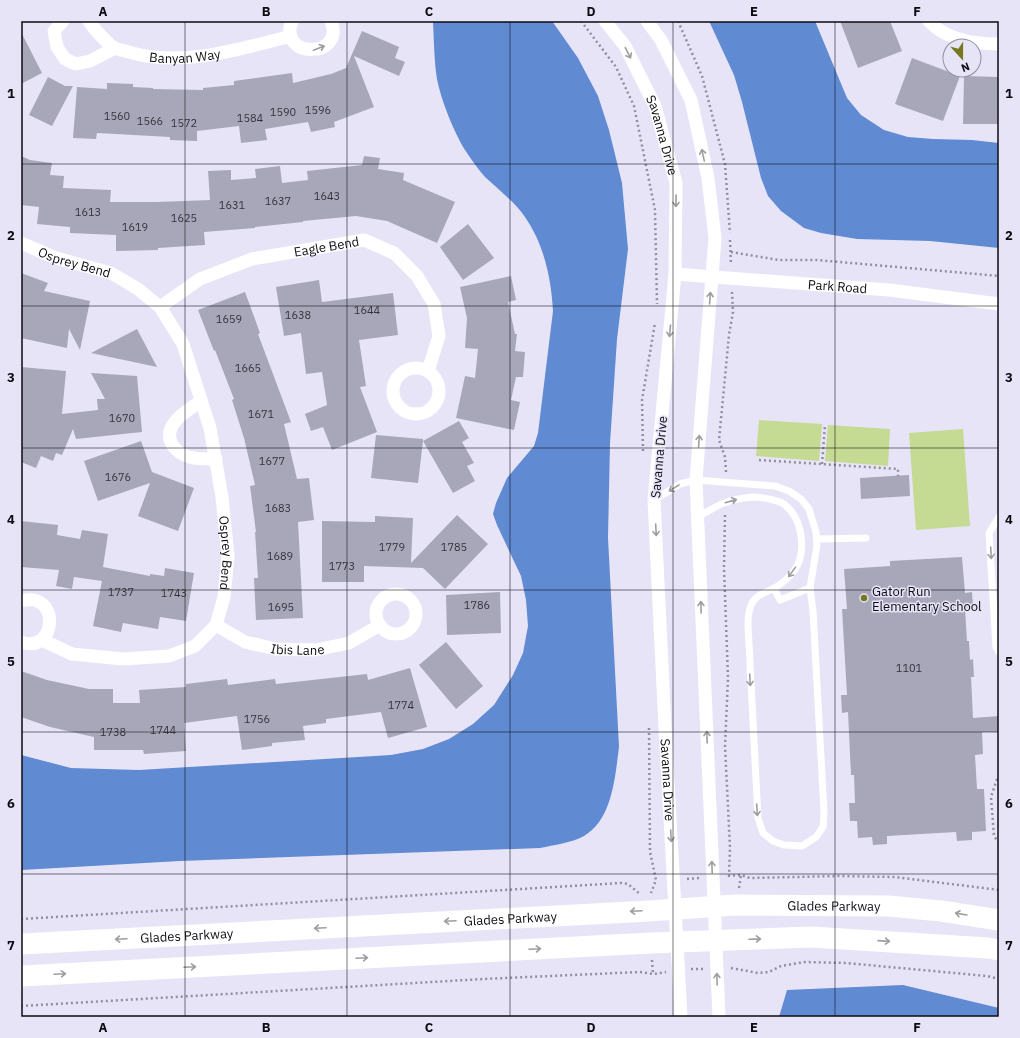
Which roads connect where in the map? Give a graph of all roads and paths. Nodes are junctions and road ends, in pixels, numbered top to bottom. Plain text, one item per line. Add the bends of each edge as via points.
1 (63, 21) edge
2 (89, 21) edge
3 (292, 21) edge
4 (331, 21) edge
5 (606, 21) edge
6 (647, 21) edge
7 (678, 21) edge
8 (929, 21) edge
9 (291, 36) junction
10 (999, 44) edge
11 (115, 48) junction
12 (21, 243) edge
13 (731, 252) junction
14 (675, 274) junction
15 (999, 276) edge
16 (712, 278) junction
17 (732, 279) junction
18 (999, 304) edge
19 (160, 307) junction
20 (428, 371) dead end
21 (201, 401) junction
22 (825, 425) dead end
23 (216, 459) junction
24 (759, 460) dead end
25 (822, 464) junction
26 (898, 476) dead end
27 (696, 480) junction
28 (726, 482) junction
29 (654, 500) junction
30 (726, 502) junction
31 (999, 517) edge
32 (697, 518) junction
33 (866, 538) dead end
34 (817, 539) junction
35 (774, 588) junction
36 (810, 588) junction
37 (21, 601) edge
38 (216, 625) junction
39 (380, 625) dead end
40 (42, 640) junction
41 (21, 642) edge
42 (999, 652) edge
43 (997, 779) dead end
44 (999, 843) edge
45 (741, 875) dead end
46 (729, 876) dead end
47 (656, 880) dead end
48 (999, 890) edge
49 (643, 896) dead end
50 (646, 896) dead end
51 (714, 906) junction
52 (675, 909) junction
53 (21, 919) edge
54 (999, 920) edge
55 (716, 940) junction
56 (677, 942) junction
57 (21, 944) edge
58 (999, 950) edge
59 (731, 968) dead end
60 (653, 974) dead end
61 (21, 976) edge
62 (999, 979) edge
63 (21, 1006) edge
64 (681, 1017) edge
65 (719, 1017) edge

1 - 11 street via 54,31 57,47 65,59 76,64 90,61
2 - 11 street, Banyan Way
3 - 9 street
9 -> 4 street via 299,47 305,50 318,50 324,47 332,36
5 -> 14 street, Savanna Drive via 625,46 656,106 676,183
16 -> 6 street via 715,238 708,178 691,100 661,40
7 - 13 path via 702,76 725,164
8 - 10 street via 934,27 958,40
9 - 11 street, Banyan Way via 246,48 189,58 148,57
12 - 19 street, Osprey Bend via 56,258 111,273 138,289
13 - 15 path via 778,260 817,260
13 - 17 path
14 - 16 street, Park Road
14 -> 29 street, Savanna Drive
16 - 17 street, Park Road
27 -> 16 street
17 - 18 street, Park Road via 889,290
17 - 28 path via 733,312 719,440 725,457
19 - 20 street, Eagle Bend via 200,279 252,258 364,240 394,253 417,276 434,304 439,336
19 - 21 street, Osprey Bend via 183,344
21 - 23 street, Osprey Bend
21 - 23 street via 180,417 169,436 172,446 180,453 192,458
22 - 25 path
23 - 38 street, Osprey Bend via 228,556 224,597
24 - 25 path
25 - 26 path via 898,469
27 - 28 lane
27 -> 29 lane via 680,484
27 - 32 street
28 - 34 lane via 775,486 789,491 809,508
29 -> 52 street, Savanna Drive
30 - 32 lane
30 -> 35 lane via 755,497 771,500 785,504 795,516 802,540 800,558 795,570 784,583
30 - 46 path via 724,568 728,678 725,746
31 -> 42 lane via 989,533 996,647
51 -> 32 street
33 - 34 lane
34 - 36 lane
35 - 36 lane via 780,600
35 -> 36 lane via 754,599 748,625 758,818 764,833 773,842 784,846 802,846 816,837 823,827
37 - 40 street via 31,599 46,608 50,624 48,633
38 - 39 street, Ibis Lane via 245,642 276,649 316,650 349,643
38 - 40 street, Osprey Bend via 195,646 169,656 123,659 72,654
40 - 41 street via 25,644
43 - 44 path via 991,797 994,836
45 - 48 path via 750,878 895,877
47 - 50 path via 654,889
49 - 53 path via 628,884 621,883
51 - 52 main road, Glades Parkway
54 -> 51 main road, Glades Parkway via 889,906
51 - 55 street
52 - 56 street, Savanna Drive
52 -> 57 main road, Glades Parkway
55 - 56 main road
55 -> 58 main road via 811,937
65 -> 55 street
61 -> 56 main road
56 - 64 street, Savanna Drive
59 - 62 path via 758,973 805,962 846,963
60 - 63 path via 640,972 475,980

